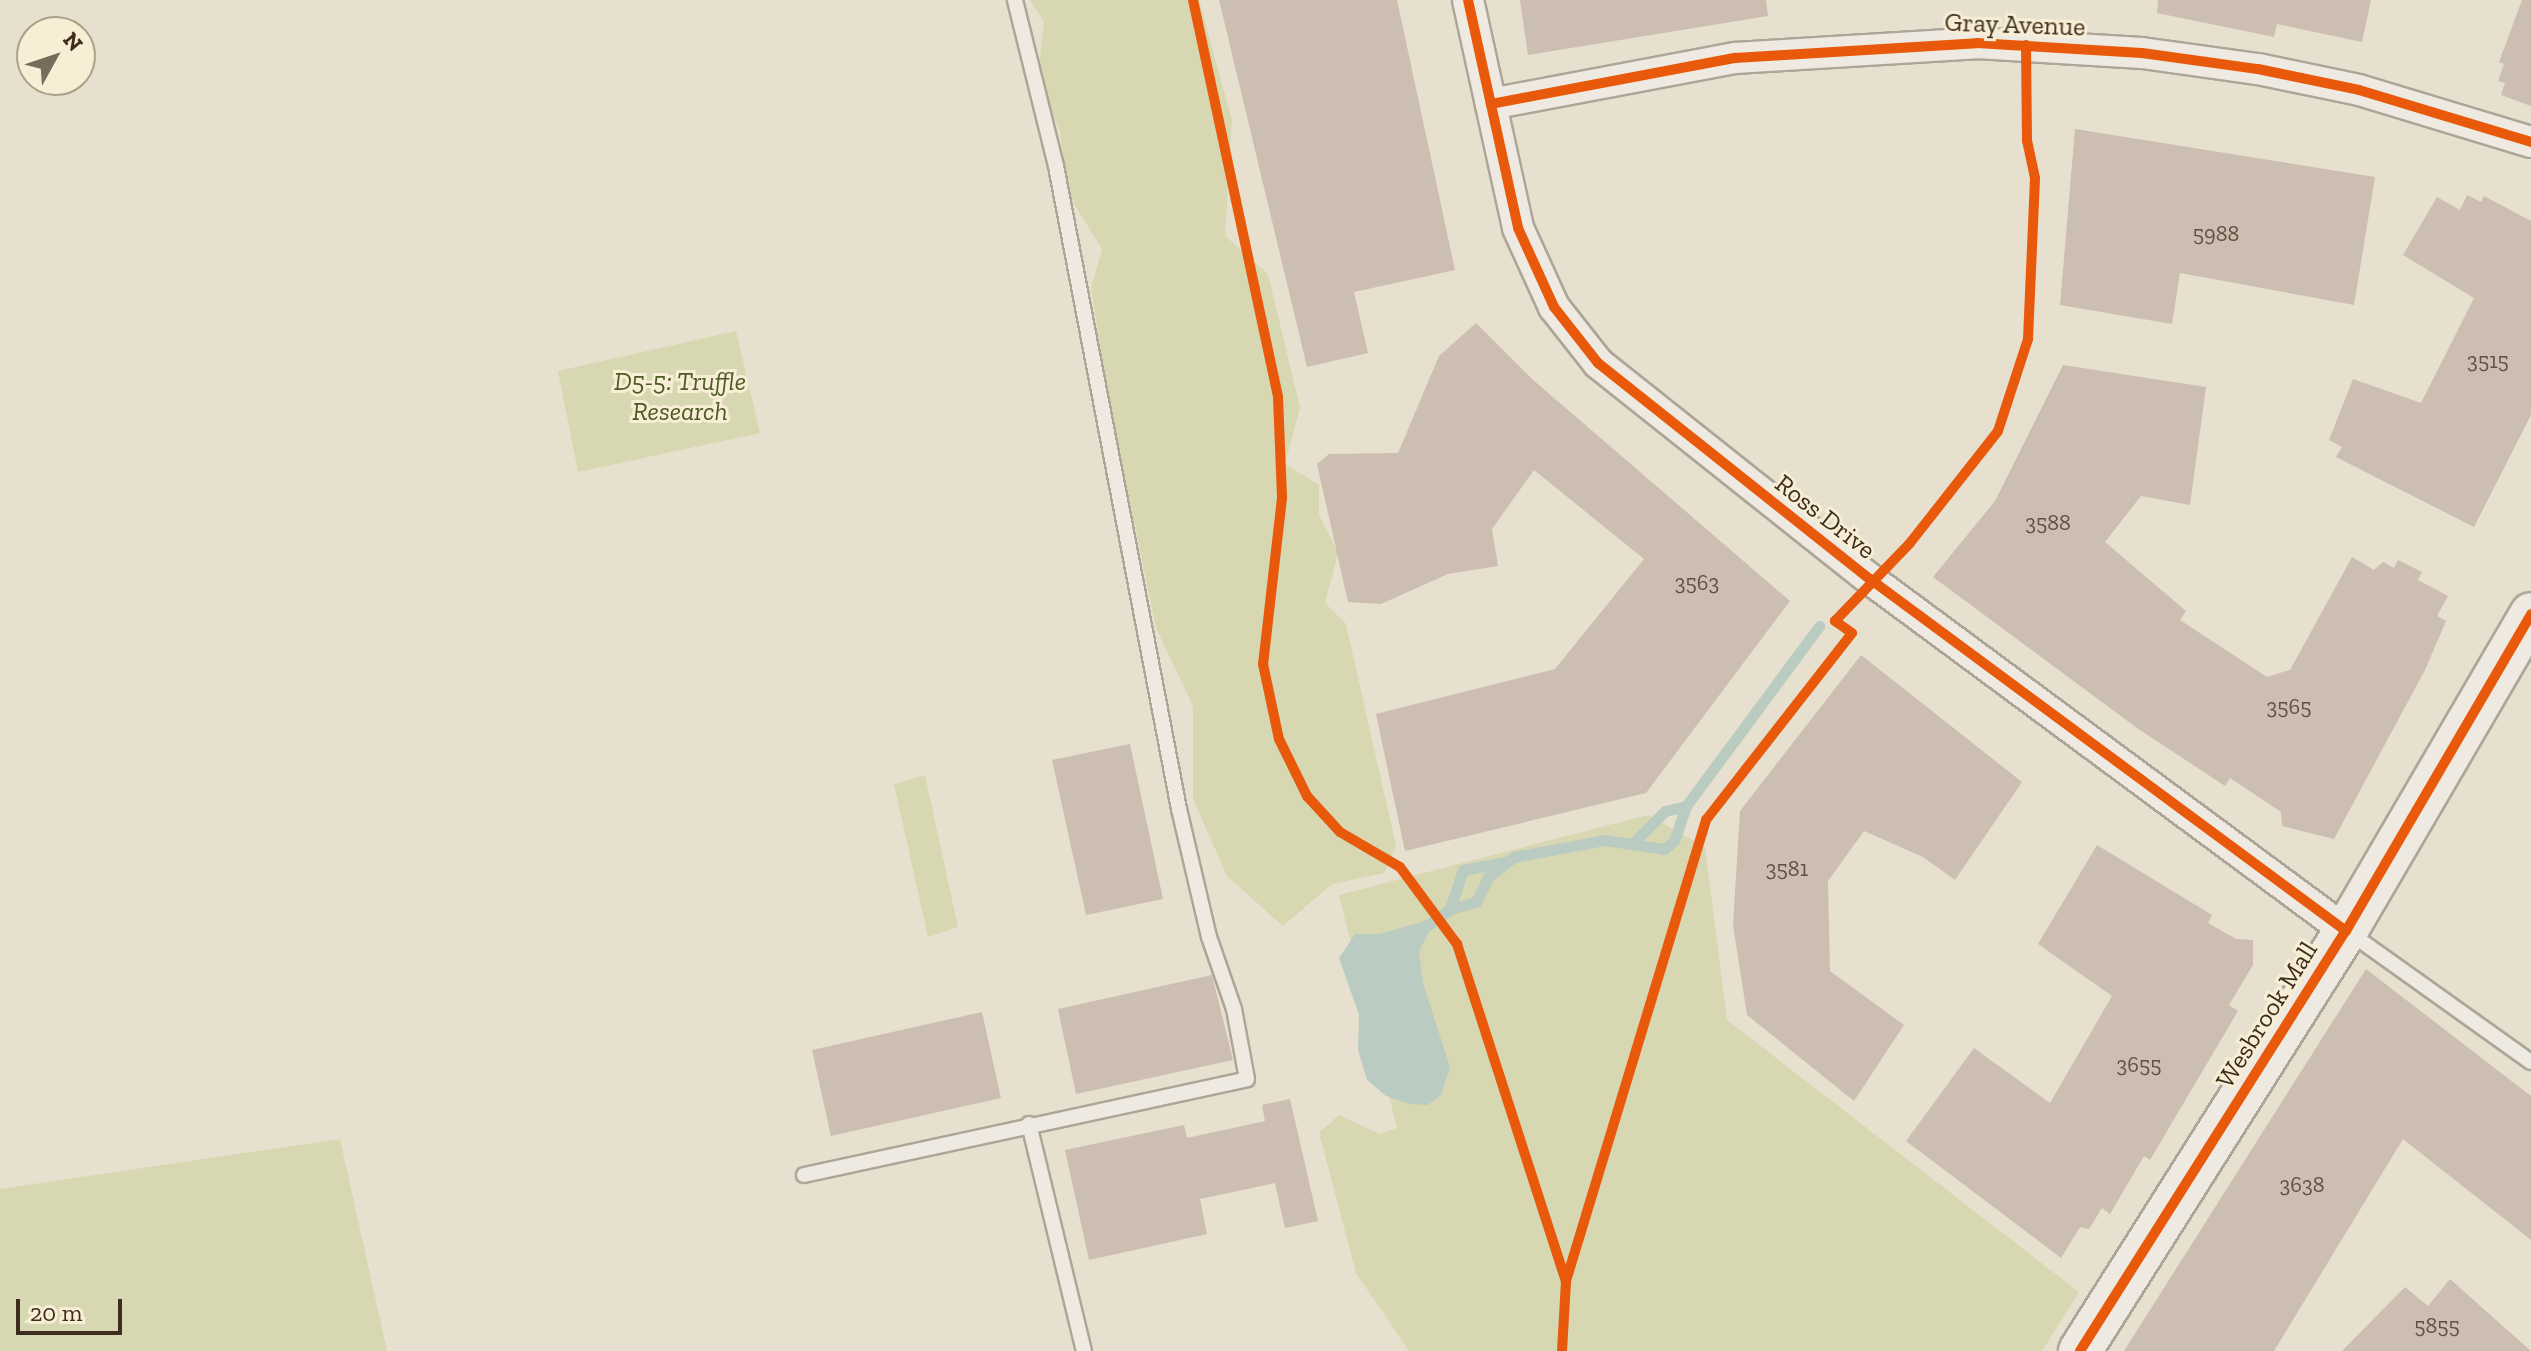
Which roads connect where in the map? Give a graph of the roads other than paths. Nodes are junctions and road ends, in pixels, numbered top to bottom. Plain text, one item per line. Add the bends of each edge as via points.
1 (1015, 0) edge
2 (1468, 0) edge
3 (1491, 104) junction
4 (2531, 142) edge
5 (2531, 614) edge
6 (2346, 931) junction
7 (2531, 1062) edge
8 (1029, 1124) junction
9 (804, 1175) dead end
10 (2088, 1348) edge
11 (1084, 1351) edge

1 - 8 lane via 1056,166 1179,809 1209,937 1234,1009 1247,1079
2 - 3 street, Ross Drive
3 - 4 street, Gray Avenue via 1735,58 1977,43 2142,53 2258,69 2359,90
3 - 6 street, Ross Drive via 1518,228 1554,307 1598,363 1870,579
5 - 6 street, Wesbrook Mall
6 - 7 lane
6 - 10 street, Wesbrook Mall
8 - 9 lane
8 - 11 lane

